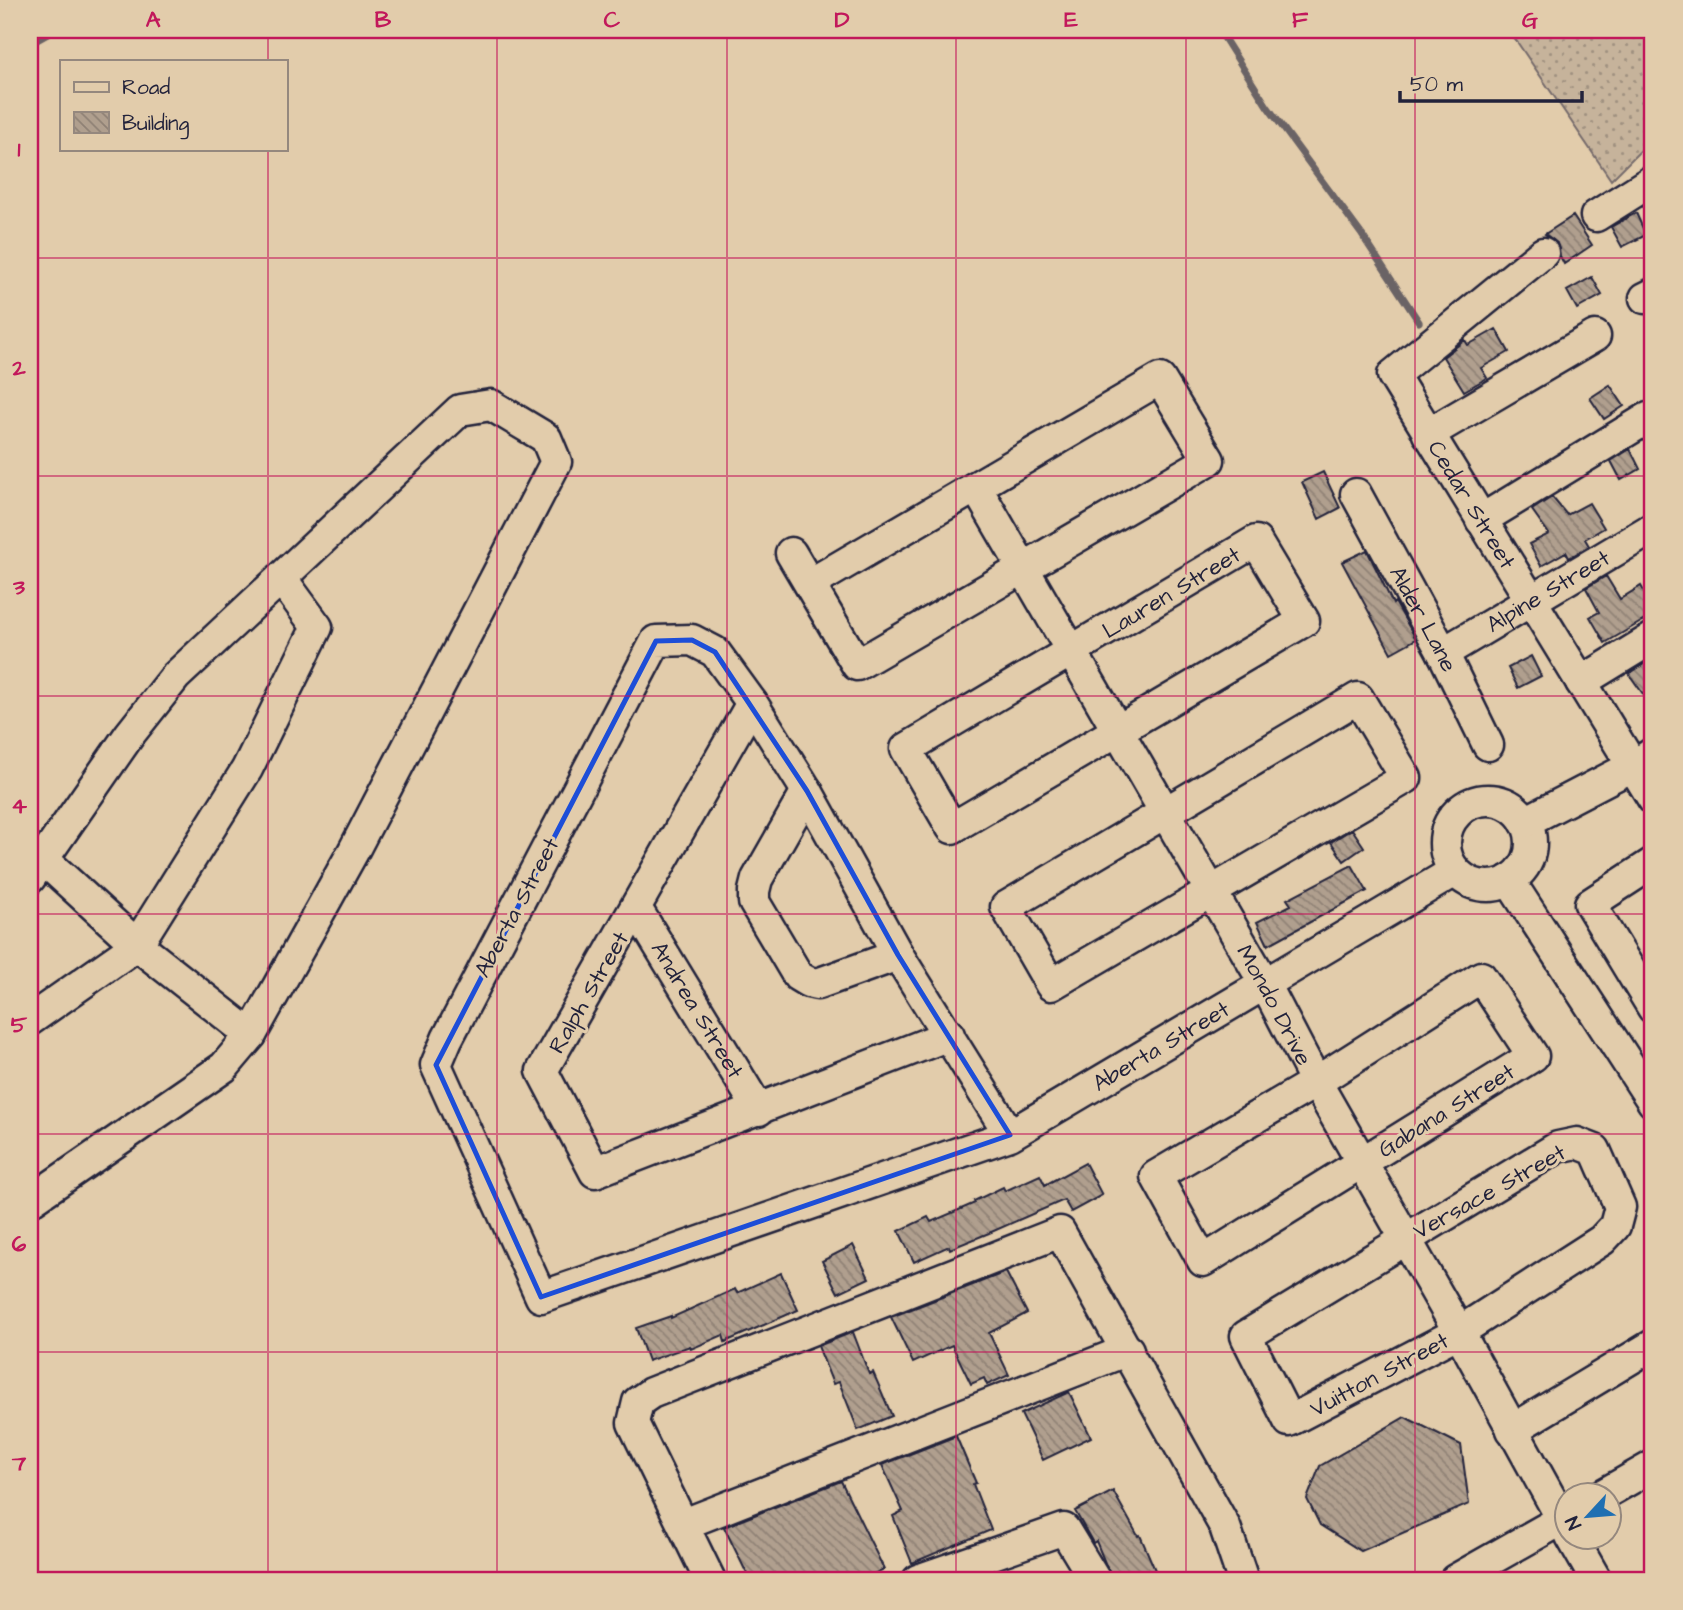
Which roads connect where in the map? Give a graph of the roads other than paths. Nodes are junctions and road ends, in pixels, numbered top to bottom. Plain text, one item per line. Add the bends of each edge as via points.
1 (1653, 180) edge
2 (1596, 216) dead end
3 (1543, 253) dead end
4 (1595, 336) dead end
5 (1648, 418) dead end
6 (1428, 434) junction
7 (976, 487) junction
8 (1356, 494) dead end
9 (1481, 520) junction
10 (1653, 528) edge
11 (791, 553) dead end
12 (1023, 568) junction
13 (281, 578) junction
14 (810, 584) junction
15 (1531, 600) junction
16 (1653, 638) edge
17 (1071, 651) junction
18 (1443, 653) junction
19 (1581, 682) junction
20 (752, 703) junction
21 (1118, 731) junction
22 (1488, 745) dead end
23 (1643, 759) edge
24 (807, 791) junction
25 (1653, 799) edge
26 (1165, 812) junction
27 (1525, 822) junction
28 (1653, 863) edge
29 (36, 868) edge
30 (1455, 871) junction
31 (1509, 880) junction
32 (1211, 891) junction
33 (636, 908) junction
34 (137, 945) junction
35 (898, 955) junction
36 (1265, 984) junction
37 (1653, 1008) edge
38 (30, 1020) edge
39 (251, 1035) junction
40 (949, 1035) junction
41 (1316, 1082) junction
42 (1653, 1102) edge
43 (759, 1110) junction
44 (1010, 1135) junction
45 (1363, 1161) junction
46 (30, 1201) edge
47 (1405, 1238) junction
48 (1459, 1332) junction
49 (1653, 1345) edge
50 (1128, 1350) junction
51 (1512, 1430) junction
52 (1653, 1466) edge
53 (1624, 1483) edge
54 (1554, 1503) edge
55 (684, 1524) junction
56 (1554, 1531) edge
57 (1581, 1550) edge
58 (710, 1580) edge
59 (918, 1580) edge
60 (1096, 1580) edge
61 (1243, 1580) edge
62 (1455, 1580) edge
63 (1597, 1580) edge

1 - 2 street
3 - 6 street, Cedar Street via 1393,375
4 - 6 street
5 - 9 street
6 - 9 street, Cedar Street
7 - 12 street, Mondo Drive
7 - 12 street via 1160,379 1209,460
7 - 14 street
8 - 18 street, Alder Lane
9 - 15 street, Cedar Street
10 - 15 street, Alpine Street
11 - 14 street
12 - 14 street via 857,665
12 - 17 street, Mondo Drive
13 - 29 street via 176,676
13 - 34 street via 317,627 247,769
13 - 39 street via 460,410 491,405 546,438 556,461 360,838
15 - 18 street, Alpine Street
15 - 19 street, Cedar Street
16 - 19 street
17 - 21 street, Mondo Drive
17 - 21 street via 906,749 952,828
17 - 21 street, Lauren Street via 1256,541 1304,621
18 - 22 street, Alder Lane
19 - 23 street, Cedar Street
20 - 24 street, Aberta Street
20 - 33 street, Ralph Street
20 - 44 street, Aberta Street via 715,652 692,640 656,641 436,1065 541,1297
21 - 26 street, Mondo Drive
23 - 25 street, Cedar Street
23 - 27 street
24 - 35 street, Aberta Street
24 - 35 street via 757,879 754,902 798,976 808,982 817,984
26 - 32 street, Mondo Drive
26 - 32 street via 1006,907 1044,974 1051,985
26 - 32 street via 1358,698 1406,778
27 - 30 street via 1504,803 1490,800 1464,808 1447,830 1446,851
27 - 31 street via 1530,835 1527,861
28 - 37 street via 1590,904
29 - 34 street
30 - 31 street via 1486,886
30 - 36 street, Aberta Street
31 - 42 street
32 - 36 street, Mondo Drive
33 - 43 street, Andrea Street
33 - 43 street, Ralph Street via 542,1071 595,1172
34 - 38 street
34 - 39 street
35 - 40 street, Aberta Street
36 - 41 street, Mondo Drive
36 - 44 street, Aberta Street
39 - 46 street via 223,1067
40 - 43 street, Ralph Street
40 - 44 street, Aberta Street
41 - 45 street, Mondo Drive
41 - 45 street via 1156,1176 1203,1261
41 - 45 street, Gabana Street via 1481,977 1533,1056
45 - 47 street, Mondo Drive
47 - 48 street, Mondo Drive
47 - 48 street, Vuitton Street via 1246,1336 1289,1421
47 - 48 street, Versace Street via 1558,1147 1577,1143 1595,1150 1620,1207 1615,1226 1602,1240
48 - 51 street, Mondo Drive
49 - 51 street
50 - 55 street
50 - 55 street via 1060,1232 638,1402 633,1423
50 - 61 street via 1225,1527
51 - 54 street, Mondo Drive
52 - 53 street
55 - 58 street
56 - 62 street
57 - 63 street, Mondo Drive
59 - 60 street via 1064,1529

